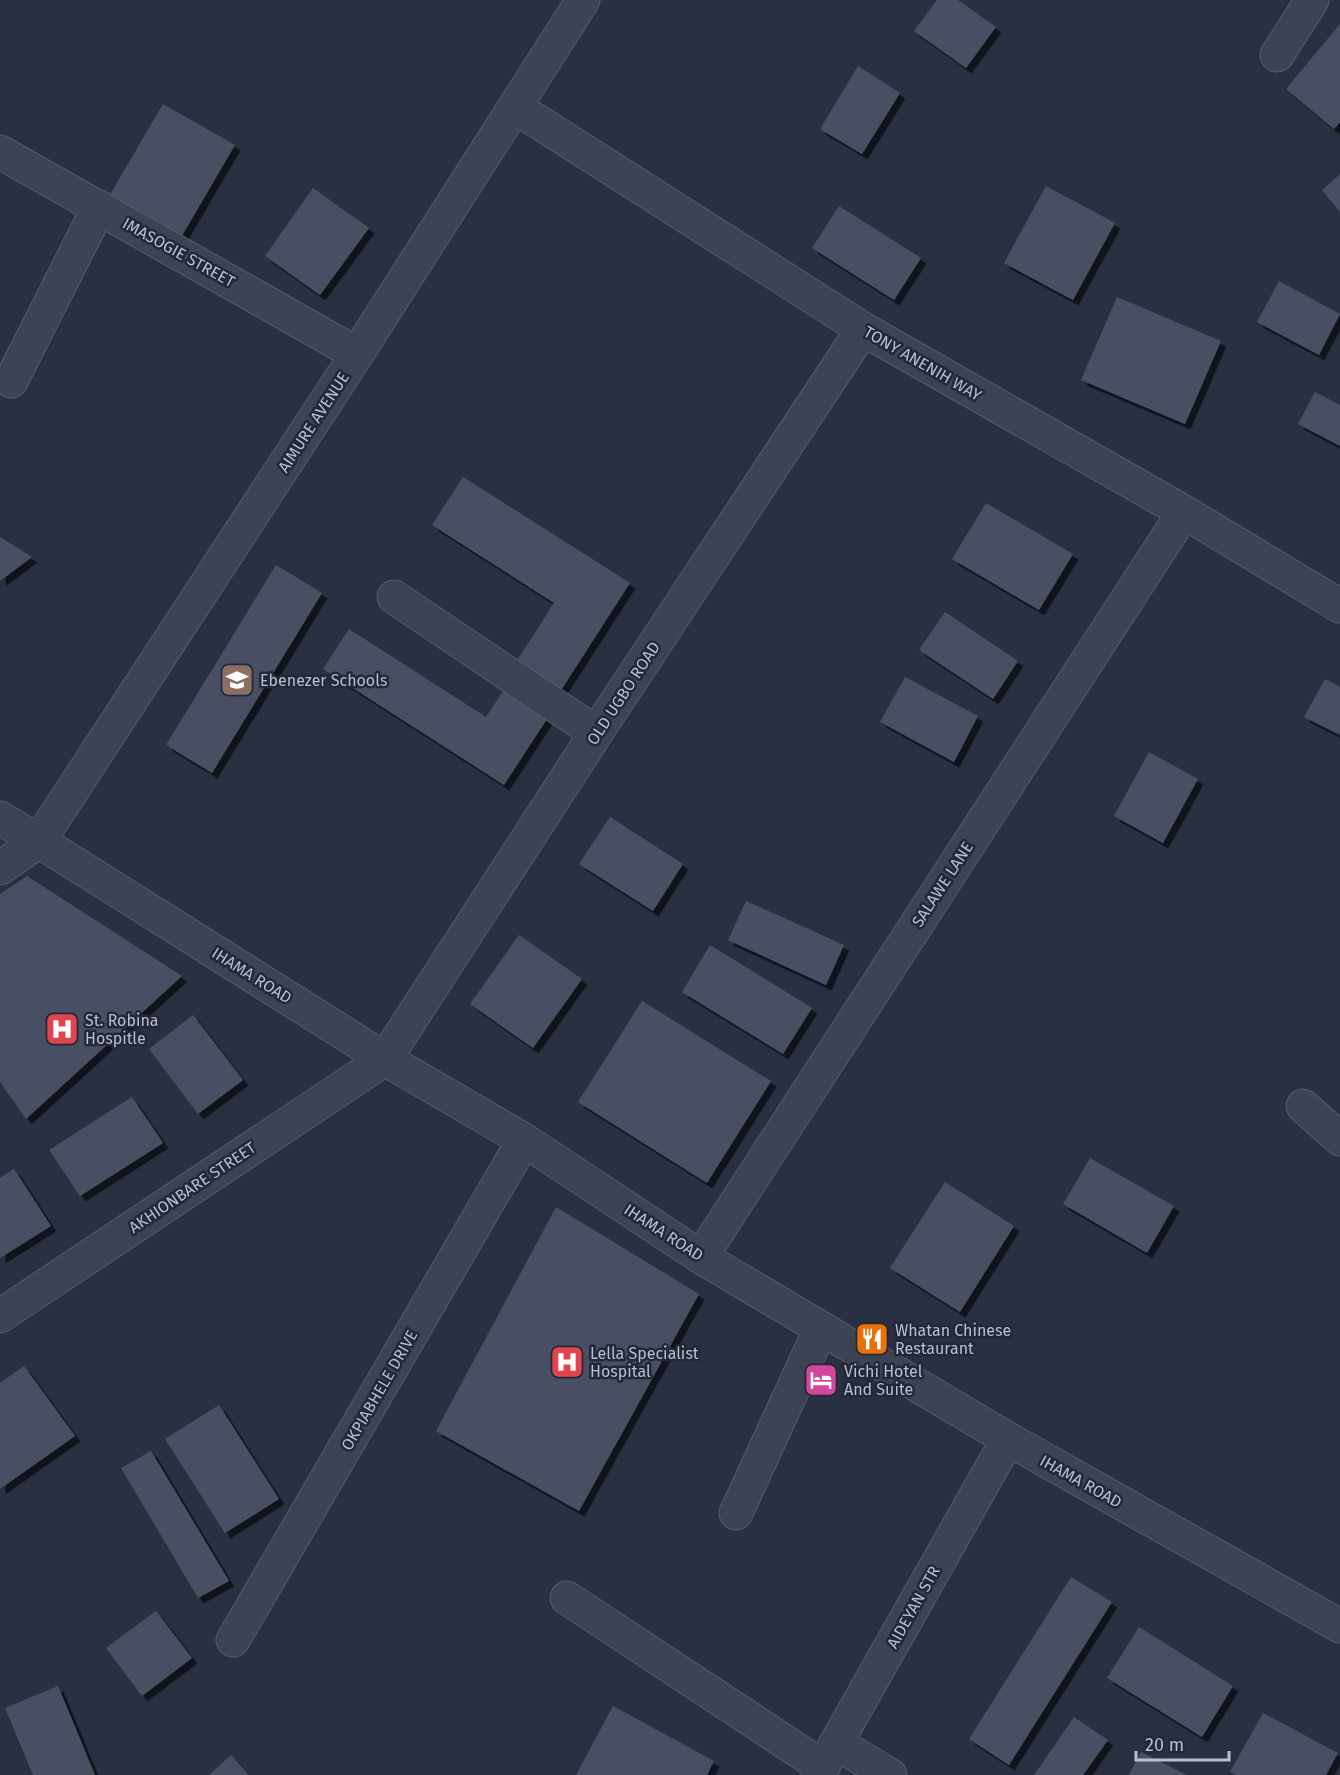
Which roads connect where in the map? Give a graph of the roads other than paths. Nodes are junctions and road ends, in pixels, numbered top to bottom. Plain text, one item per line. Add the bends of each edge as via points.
1 (583, 0) edge
2 (1311, 0) edge
3 (1277, 55) dead end
4 (515, 107) junction
5 (0, 152) edge
6 (99, 207) junction
7 (863, 329) junction
8 (357, 354) junction
9 (11, 381) dead end
10 (1184, 512) junction
11 (394, 597) dead end
12 (1340, 606) edge
13 (596, 733) junction
14 (0, 818) edge
15 (39, 841) junction
16 (0, 868) edge
17 (385, 1059) junction
18 (1303, 1106) dead end
19 (1340, 1139) edge
20 (524, 1140) junction
21 (701, 1257) junction
22 (0, 1316) edge
23 (820, 1328) junction
24 (1008, 1439) junction
25 (736, 1513) dead end
26 (567, 1598) dead end
27 (1340, 1626) edge
28 (233, 1640) dead end
29 (826, 1761) edge
30 (890, 1775) edge

1 - 4 street, AIMURE AVENUE
2 - 3 street
4 - 7 street, TONY ANENIH WAY
4 - 8 street, AIMURE AVENUE
5 - 6 street, IMASOGIE STREET
6 - 8 street, IMASOGIE STREET
6 - 9 street
7 - 10 street, TONY ANENIH WAY
7 - 13 street, OLD UGBO ROAD
8 - 15 street, AIMURE AVENUE
10 - 12 street, TONY ANENIH WAY
10 - 21 street, SALAWE LANE
11 - 13 street
13 - 17 street, OLD UGBO ROAD
14 - 15 street, IHAMA ROAD
15 - 16 street
15 - 17 street, IHAMA ROAD
17 - 20 street, IHAMA ROAD
17 - 22 street, AKHIONBARE STREET
18 - 19 street
20 - 21 street, IHAMA ROAD
20 - 28 street, OKPIABHELE DRIVE
21 - 23 street, IHAMA ROAD
23 - 24 street, IHAMA ROAD
23 - 25 street
24 - 27 street, IHAMA ROAD
24 - 29 street, AIDEYAN STR
26 - 29 street
29 - 30 street

